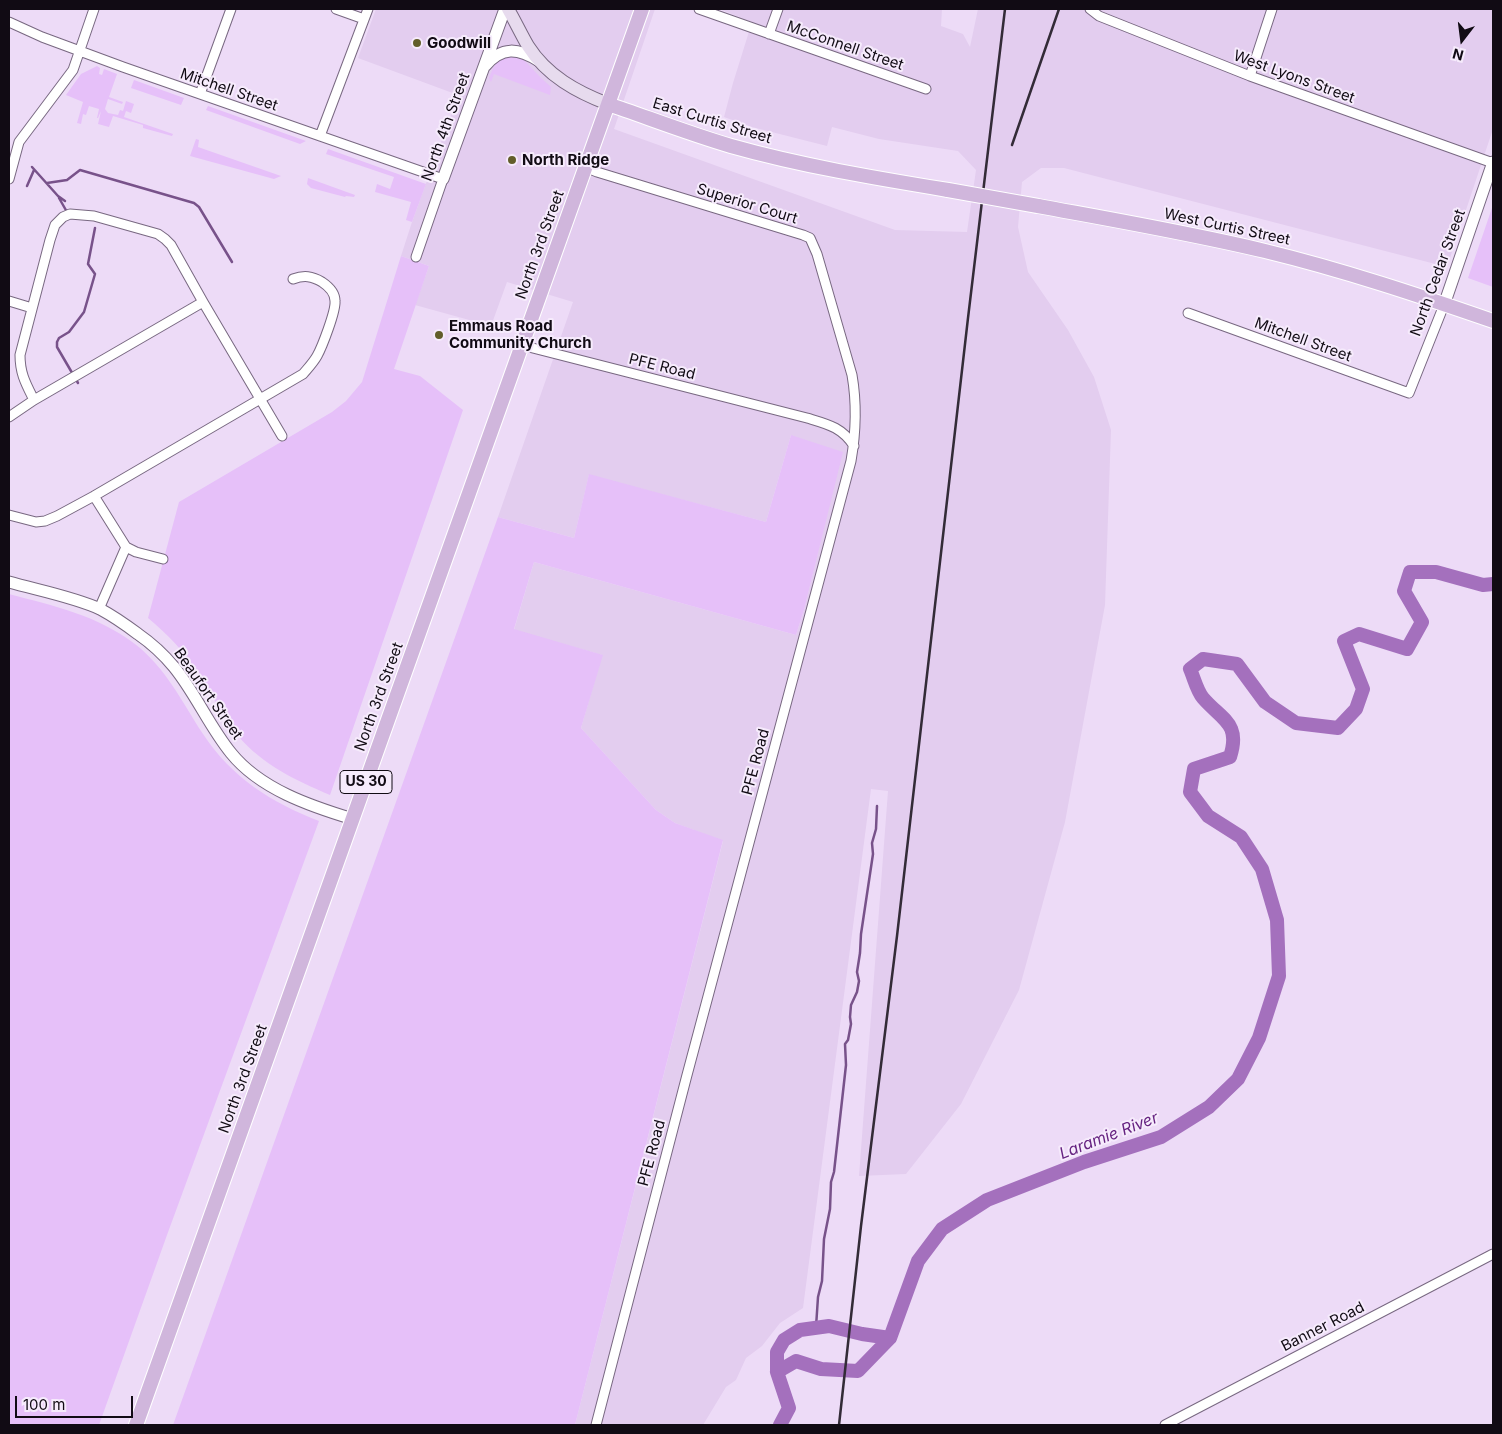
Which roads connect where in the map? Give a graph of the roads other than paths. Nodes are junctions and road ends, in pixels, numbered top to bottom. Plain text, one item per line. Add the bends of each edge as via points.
1 (94, 9) edge
2 (231, 9) edge
3 (336, 9) edge
4 (368, 9) edge
5 (506, 9) edge
6 (642, 9) edge
7 (699, 9) edge
8 (778, 9) edge
9 (1090, 9) edge
10 (1272, 9) edge
11 (364, 19) junction
12 (9, 22) edge
13 (769, 34) junction
14 (79, 51) junction
15 (541, 63) junction
16 (484, 67) junction
17 (1250, 76) junction
18 (926, 89) dead end
19 (200, 94) junction
20 (608, 104) junction
21 (320, 136) junction
22 (11, 162) edge
23 (1493, 163) edge
24 (585, 167) junction
25 (9, 179) edge
26 (443, 180) junction
27 (948, 190) joint
28 (416, 257) dead end
29 (293, 279) dead end
30 (9, 301) edge
31 (203, 302) junction
32 (1444, 305) junction
33 (32, 308) junction
34 (1188, 313) dead end
35 (1493, 321) edge
36 (521, 345) junction
37 (1408, 393) joint
38 (260, 399) junction
39 (34, 400) junction
40 (9, 417) edge
41 (282, 436) dead end
42 (854, 446) junction
43 (94, 496) junction
44 (9, 515) edge
45 (126, 548) junction
46 (163, 559) dead end
47 (9, 582) edge
48 (99, 609) junction
49 (353, 819) junction
50 (1493, 1254) edge
51 (136, 1425) edge
52 (596, 1425) edge
53 (1165, 1425) edge

1 - 14 street
2 - 19 street
3 - 11 street
4 - 11 street
5 - 15 main road, East Curtis Street
5 - 16 street, North 4th Street
6 - 20 main road, North 3rd Street
7 - 13 street, McConnell Street
8 - 13 street
9 - 17 street, West Lyons Street via 1099,16
10 - 17 street
11 - 21 street
12 - 14 street, Mitchell Street
13 - 18 street, McConnell Street
14 - 19 street, Mitchell Street
14 - 22 street via 73,70 19,142
15 - 16 street via 514,51 499,54
15 - 20 main road, East Curtis Street via 572,88
16 - 26 street, North 4th Street
17 - 23 street, West Lyons Street
19 - 21 street, Mitchell Street
20 - 24 main road, North 3rd Street / US 30
20 - 27 main road, East Curtis Street via 773,157
21 - 26 street, Mitchell Street
22 - 25 street
23 - 32 street, North Cedar Street
24 - 36 main road, North 3rd Street / US 30
24 - 42 street, Superior Court via 810,238 852,374 856,421
26 - 28 street, North 4th Street
27 - 32 main road, West Curtis Street, bridge via 1265,251 1385,284
29 - 38 street via 302,275 312,277 328,286 335,299 334,310 312,364 303,374
30 - 33 street
31 - 33 street via 171,245 158,234 94,216 70,214 55,225
31 - 38 street
31 - 39 street
32 - 35 main road, West Curtis Street
32 - 37 street, North Cedar Street
33 - 39 street via 20,366
34 - 37 street, Mitchell Street
36 - 42 street, PFE Road via 807,418 835,427
36 - 49 main road, North 3rd Street / US 30
38 - 41 street
38 - 43 street
39 - 40 street
42 - 52 street, PFE Road
43 - 44 street via 45,521
43 - 45 street
45 - 46 street
45 - 48 street
47 - 48 street, Beaufort Street
48 - 49 street, Beaufort Street via 158,650 174,668 232,754 251,772 300,800
49 - 51 main road, North 3rd Street / US 30
50 - 53 street, Banner Road

